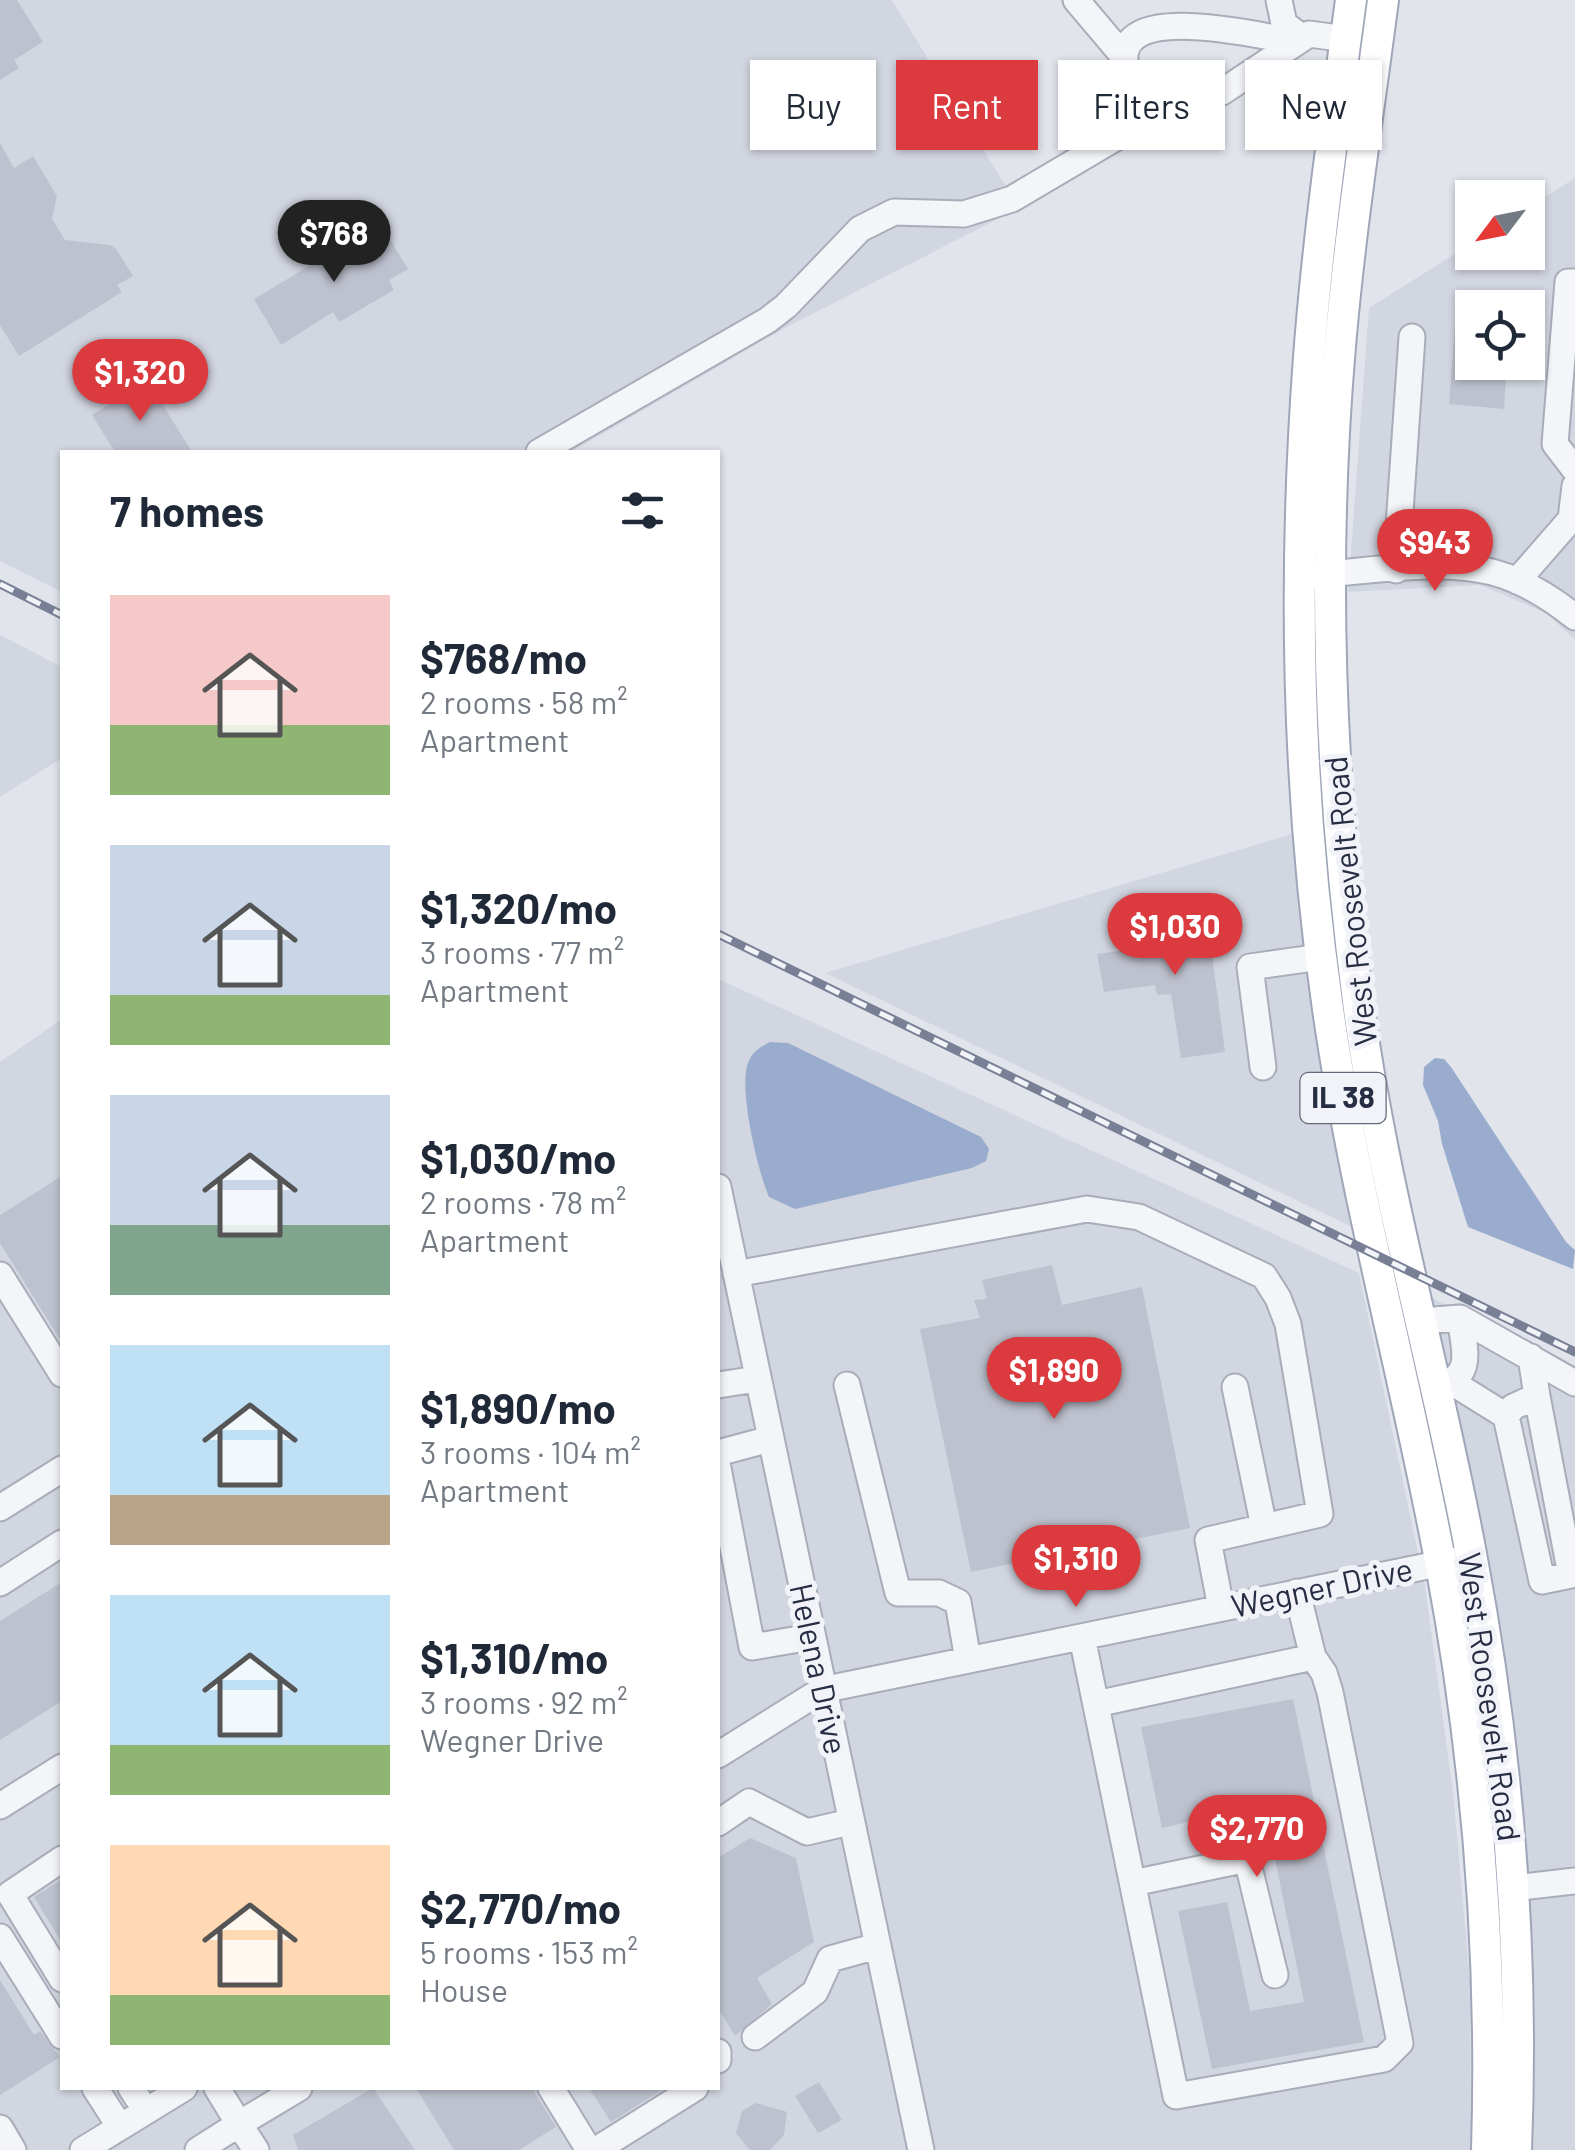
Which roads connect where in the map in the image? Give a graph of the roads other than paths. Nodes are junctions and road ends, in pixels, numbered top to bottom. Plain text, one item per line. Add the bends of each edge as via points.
1 (1076, 0) edge
2 (1279, 0) edge
3 (1351, 0) edge
4 (1383, 0) edge
5 (1346, 39) junction
6 (1300, 40) junction
7 (1125, 58) joint
8 (1225, 90) edge
9 (1095, 150) edge
10 (1575, 282) edge
11 (1412, 336) dead end
12 (542, 450) edge
13 (1575, 470) edge
14 (1575, 486) edge
15 (1573, 519) edge
16 (1396, 570) junction
17 (1316, 575) junction
18 (1517, 581) junction
19 (1575, 617) edge
20 (1321, 957) junction
21 (1263, 1067) dead end
22 (720, 1197) edge
23 (736, 1274) junction
24 (0, 1275) edge
25 (1460, 1318) junction
26 (1420, 1321) junction
27 (1531, 1357) junction
28 (60, 1371) edge
29 (758, 1380) junction
30 (847, 1384) dead end
31 (1575, 1384) edge
32 (1445, 1385) junction
33 (720, 1386) edge
34 (1234, 1387) dead end
35 (1537, 1396) junction
36 (1506, 1416) junction
37 (770, 1439) junction
38 (720, 1452) edge
39 (60, 1472) edge
40 (720, 1479) edge
41 (3, 1500) edge
42 (1264, 1527) junction
43 (60, 1544) edge
44 (1472, 1556) junction
45 (1440, 1563) junction
46 (0, 1583) edge
47 (1297, 1592) junction
48 (1221, 1608) junction
49 (810, 1637) junction
50 (1082, 1637) junction
51 (1314, 1657) junction
52 (968, 1660) junction
53 (822, 1690) junction
54 (1096, 1704) junction
55 (720, 1754) edge
56 (60, 1768) edge
57 (0, 1806) edge
58 (720, 1822) edge
59 (850, 1822) junction
60 (60, 1859) edge
61 (1575, 1880) edge
62 (1133, 1883) junction
63 (1514, 1888) junction
64 (0, 1936) edge
65 (877, 1946) junction
66 (60, 1975) edge
67 (1276, 1975) dead end
68 (60, 2033) edge
69 (755, 2037) dead end
70 (96, 2090) edge
71 (131, 2090) edge
72 (181, 2090) edge
73 (219, 2090) edge
74 (297, 2090) edge
75 (551, 2090) edge
76 (692, 2090) edge
77 (146, 2112) junction
78 (240, 2124) junction
79 (120, 2127) junction
80 (0, 2128) edge
81 (13, 2150) edge
82 (84, 2150) edge
83 (198, 2150) edge
84 (256, 2150) edge
85 (592, 2150) edge
86 (921, 2150) edge
87 (1487, 2150) edge
88 (1516, 2150) edge

1 - 7 street
2 - 6 street via 1284,24
3 - 5 main road, West Roosevelt Road / IL 38
4 - 17 main road, West Roosevelt Road / IL 38
5 - 6 street via 1309,34
5 - 17 main road, West Roosevelt Road / IL 38 via 1310,352 1302,484
6 - 7 street via 1162,25 1139,34
6 - 8 street
9 - 12 street via 1012,199 964,214 894,212 860,229 768,320
10 - 13 street via 1568,282 1555,444
11 - 16 street
14 - 15 street
15 - 18 street
16 - 17 street
16 - 18 street via 1491,571
17 - 20 main road, West Roosevelt Road / IL 38 via 1306,787
17 - 26 main road, West Roosevelt Road / IL 38 via 1350,940 1369,1076
18 - 19 street
20 - 21 street via 1250,967
20 - 45 main road, West Roosevelt Road / IL 38 via 1362,1201
22 - 23 street, Helena Drive
23 - 29 street, Helena Drive
23 - 42 street via 1087,1209 1139,1217 1264,1276 1288,1324 1320,1514
24 - 28 street
25 - 26 street
25 - 27 street
25 - 32 street via 1465,1357 1460,1376
26 - 32 main road, West Roosevelt Road / IL 38
27 - 31 street
27 - 35 street
29 - 33 street
29 - 37 street, Helena Drive
30 - 52 street via 898,1593 939,1593 958,1602
32 - 36 street
32 - 44 main road, West Roosevelt Road / IL 38
34 - 42 street
35 - 36 street
35 - 36 street via 1571,1575 1542,1581
37 - 38 street
37 - 49 street, Helena Drive
39 - 41 street
40 - 49 street via 752,1647
42 - 48 street via 1208,1540
43 - 46 street
44 - 45 street, Wegner Drive
44 - 63 main road, West Roosevelt Road / IL 38 via 1502,1748
45 - 47 street, Wegner Drive
45 - 87 main road, West Roosevelt Road / IL 38 via 1468,1732 1482,1886
47 - 48 street, Wegner Drive
47 - 51 street
48 - 50 street, Wegner Drive
49 - 53 street, Helena Drive
50 - 52 street, Wegner Drive
50 - 54 street
51 - 54 street
51 - 62 street via 1330,1692 1400,2043 1384,2059 1176,2096
52 - 53 street, Wegner Drive
53 - 55 street, Wegner Drive
53 - 59 street, Helena Drive
54 - 62 street
56 - 57 street
58 - 59 street via 750,1802 808,1832
59 - 65 street, Helena Drive
60 - 66 street via 10,1894
61 - 63 street
62 - 67 street via 1247,1859
63 - 88 main road, West Roosevelt Road / IL 38
64 - 68 street
65 - 69 street via 830,1959 814,1992
65 - 86 street, Helena Drive
70 - 79 street
71 - 77 street
72 - 77 street
73 - 78 street
74 - 78 street
75 - 85 street
76 - 85 street
77 - 79 street
78 - 83 street
78 - 84 street
79 - 82 street
80 - 81 street

